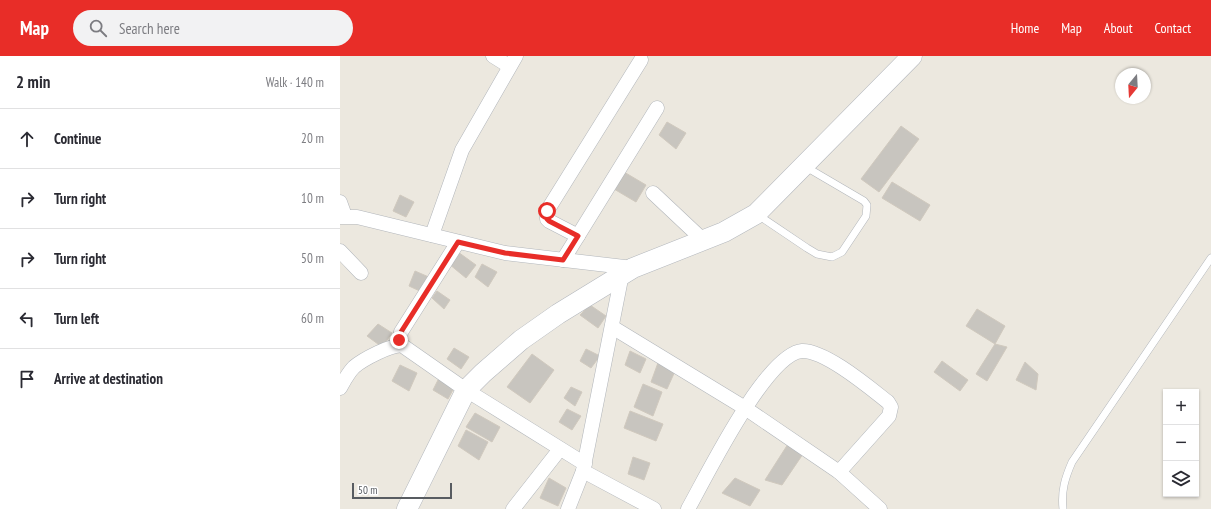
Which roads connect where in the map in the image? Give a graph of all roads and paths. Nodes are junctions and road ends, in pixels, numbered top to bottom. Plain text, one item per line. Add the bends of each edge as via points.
1 (493, 56) edge
2 (912, 56) edge
3 (641, 60) dead end
4 (512, 61) edge
5 (657, 108) dead end
6 (804, 166) junction
7 (652, 193) dead end
8 (340, 202) edge
9 (756, 214) junction
10 (342, 216) edge
11 (432, 235) junction
12 (578, 236) junction
13 (703, 240) junction
14 (458, 242) junction
15 (340, 251) edge
16 (1211, 258) edge
17 (563, 260) junction
18 (628, 271) junction
19 (361, 274) dead end
20 (612, 327) junction
21 (399, 345) junction
22 (340, 388) edge
23 (466, 390) junction
24 (745, 408) junction
25 (560, 449) junction
26 (584, 468) junction
27 (839, 472) junction
28 (636, 505) edge
29 (407, 509) edge
30 (513, 509) edge
31 (568, 509) edge
32 (654, 509) edge
33 (688, 509) edge
34 (880, 509) edge
35 (1064, 509) edge

1 - 4 street
2 - 6 main road
3 - 12 street via 547,211 549,221
4 - 11 street via 462,150
5 - 12 street
6 - 9 main road
6 - 9 lane via 867,205 866,216 842,252 832,256 817,254
7 - 13 street
8 - 10 street
9 - 13 main road via 724,232
10 - 11 street via 357,217
11 - 14 street
12 - 17 street
13 - 18 main road
14 - 17 street via 505,253
14 - 21 street via 401,332
15 - 19 street
16 - 35 lane via 1072,462 1063,482
17 - 18 street
18 - 20 street
18 - 23 main road via 521,340
20 - 24 street
20 - 26 street
21 - 22 street via 394,345 355,366
21 - 23 street
23 - 25 street
23 - 29 main road
24 - 27 street
24 - 27 street via 782,361 802,351 823,357 847,372 888,402 892,406 892,411
24 - 33 street
25 - 26 street
25 - 30 street
26 - 28 street
26 - 31 street
27 - 34 street
28 - 32 street

